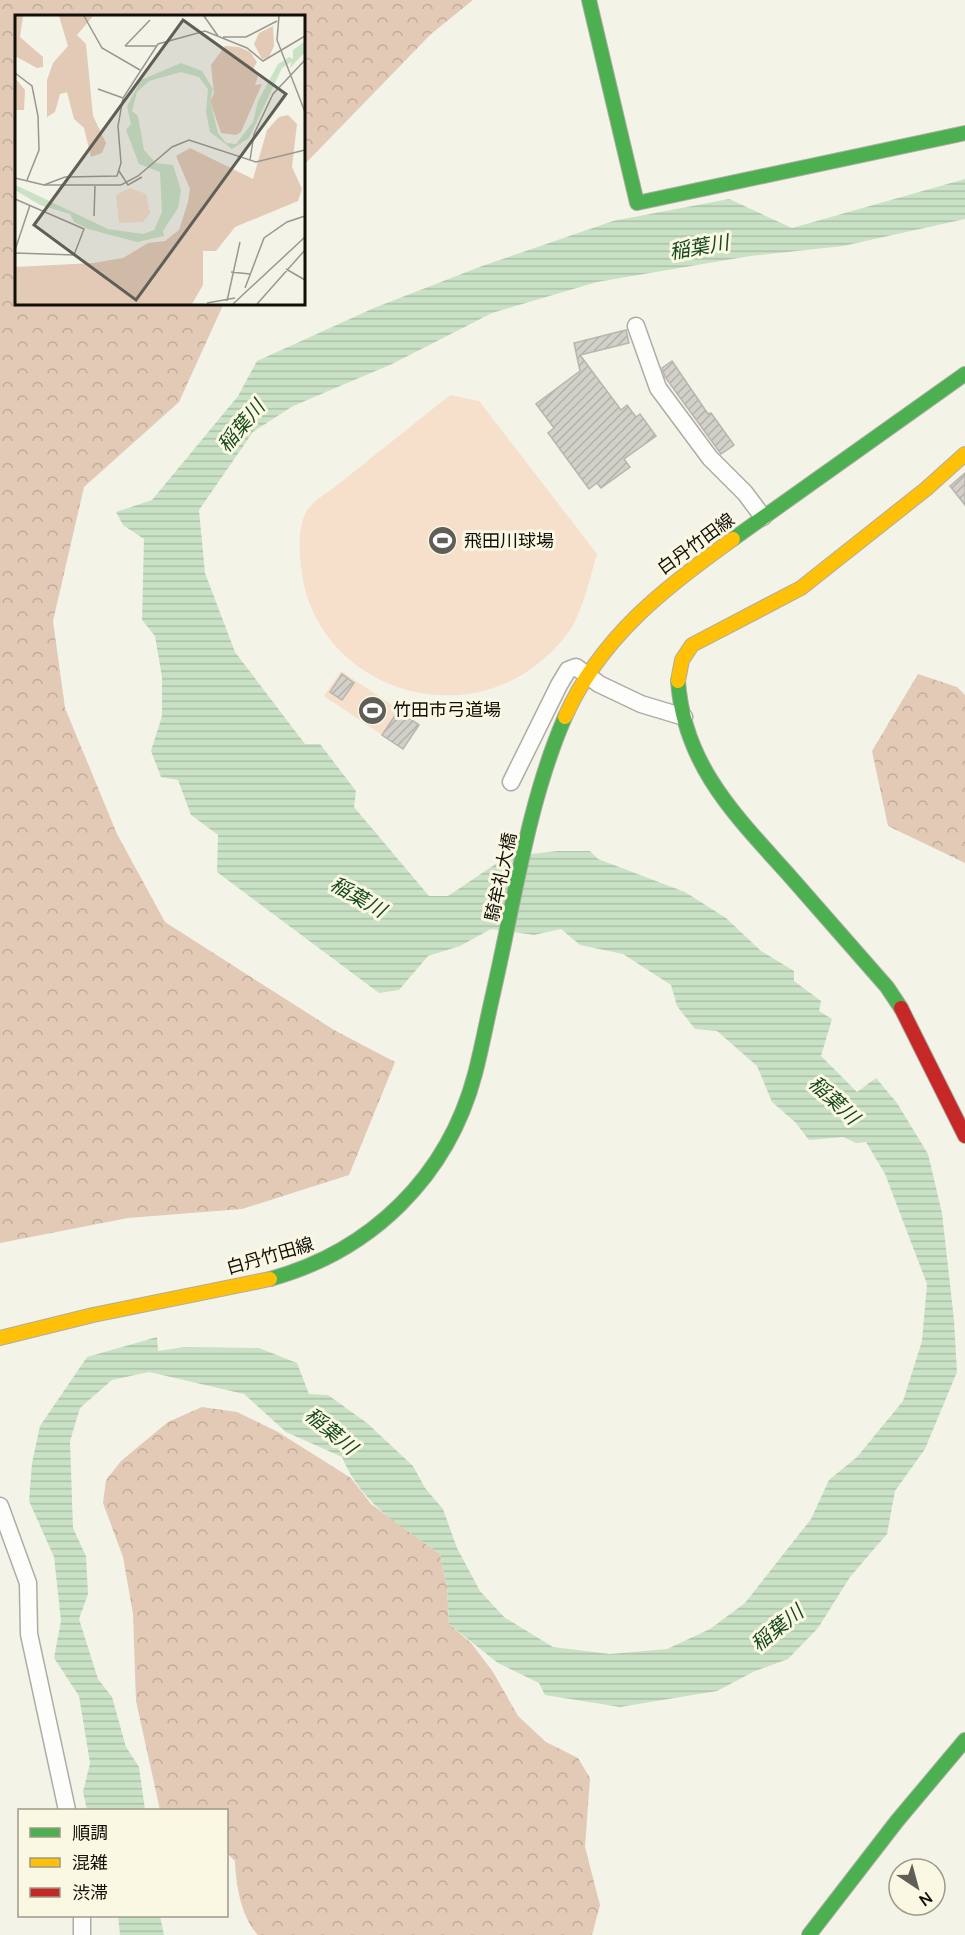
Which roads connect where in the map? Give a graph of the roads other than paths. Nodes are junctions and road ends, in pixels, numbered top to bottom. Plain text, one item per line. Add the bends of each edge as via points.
1 (590, 0) edge
2 (965, 134) edge
3 (636, 326) dead end
4 (965, 374) edge
5 (965, 454) edge
6 (763, 517) junction
7 (586, 674) junction
8 (684, 717) junction
9 (511, 783) dead end
10 (534, 813) joint
11 (504, 949) joint
12 (965, 1136) edge
13 (0, 1338) edge
14 (0, 1506) edge
15 (965, 1740) edge
16 (67, 1809) edge
17 (82, 1917) edge
18 (82, 1935) edge
19 (809, 1935) edge

1 - 2 street via 637,203
3 - 6 street via 658,388 710,458
4 - 6 street, 白丹竹田線
5 - 8 street via 801,588 688,649 678,676
6 - 7 street, 白丹竹田線 via 646,604 612,638
7 - 8 street via 641,704
7 - 9 street via 576,667 562,678
7 - 10 street, 白丹竹田線 via 559,729
8 - 12 street via 703,773 723,801 887,987 909,1019
10 - 11 street, 騎牟礼大橋
11 - 13 street, 白丹竹田線 via 475,1075 454,1132 425,1178 389,1218 346,1249 294,1271
14 - 16 street via 28,1583 29,1634
15 - 19 street
17 - 18 street

